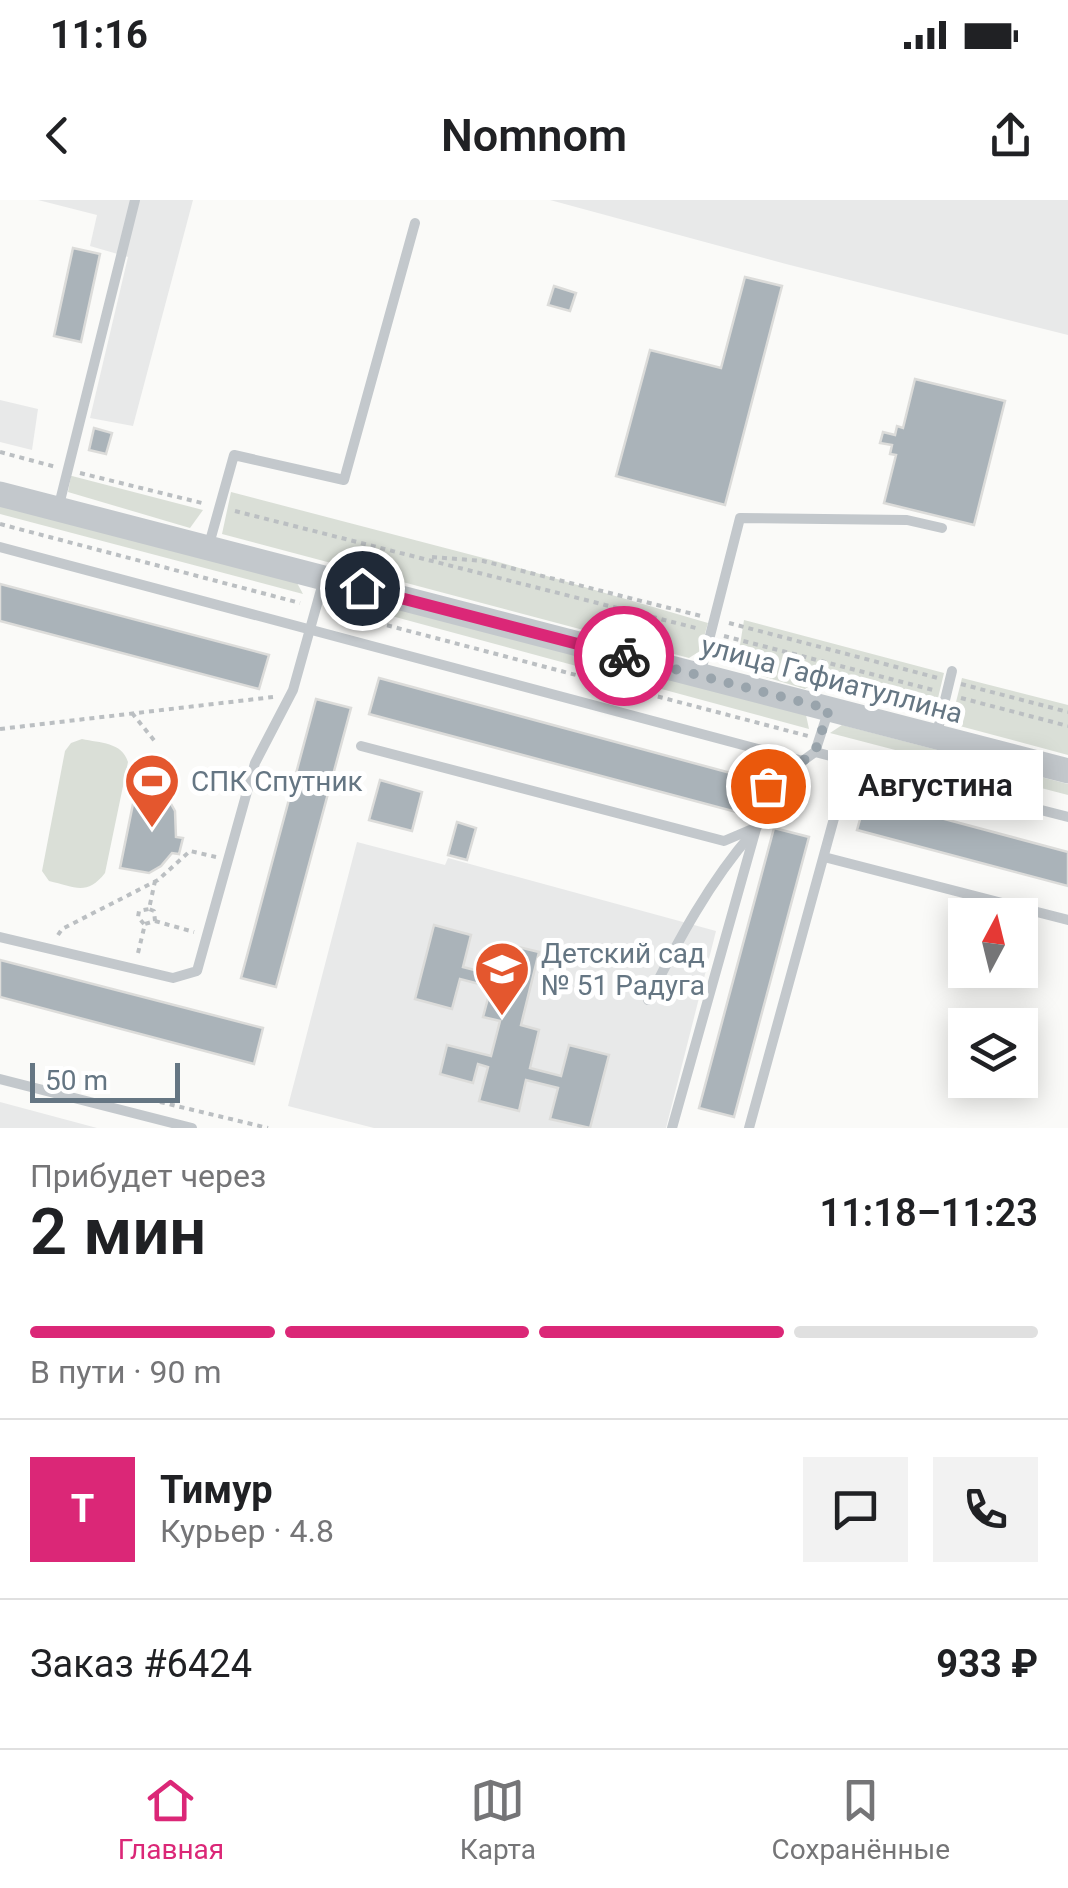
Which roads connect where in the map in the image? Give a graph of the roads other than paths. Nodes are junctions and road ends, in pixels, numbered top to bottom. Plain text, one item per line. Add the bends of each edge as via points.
1 (135, 200) edge
2 (415, 223) dead end
3 (0, 494) edge
4 (58, 510) junction
5 (942, 528) dead end
6 (0, 547) edge
7 (208, 548) junction
8 (324, 578) junction
9 (310, 629) junction
10 (700, 676) junction
11 (951, 676) road end
12 (829, 709) junction
13 (936, 737) junction
14 (361, 746) dead end
15 (815, 752) junction
16 (850, 760) junction
17 (803, 761) junction
18 (1068, 771) edge
19 (1068, 817) edge
20 (757, 827) junction
21 (824, 857) junction
22 (1068, 920) edge
23 (0, 937) edge
24 (648, 1000) dead end
25 (0, 1079) edge
26 (192, 1128) edge
27 (672, 1128) edge
28 (749, 1128) edge

1 - 4 lane
2 - 7 lane via 344,480 234,454
3 - 4 street, улица Гафиатуллина
4 - 7 street, улица Гафиатуллина
5 - 10 lane via 906,520 740,518
6 - 9 lane
7 - 8 street, улица Гафиатуллина
8 - 9 lane
8 - 10 street, улица Гафиатуллина
9 - 17 lane
9 - 23 lane via 288,698 254,763 198,971 173,978
10 - 12 street, улица Гафиатуллина
11 - 13 lane
12 - 13 street, улица Гафиатуллина
12 - 15 lane
13 - 18 street, улица Гафиатуллина
14 - 20 lane via 724,842
15 - 16 lane
15 - 17 lane
16 - 19 lane
16 - 21 lane
17 - 20 lane via 768,786
20 - 24 lane via 688,923
20 - 27 lane
21 - 22 lane
21 - 28 lane
25 - 26 lane

